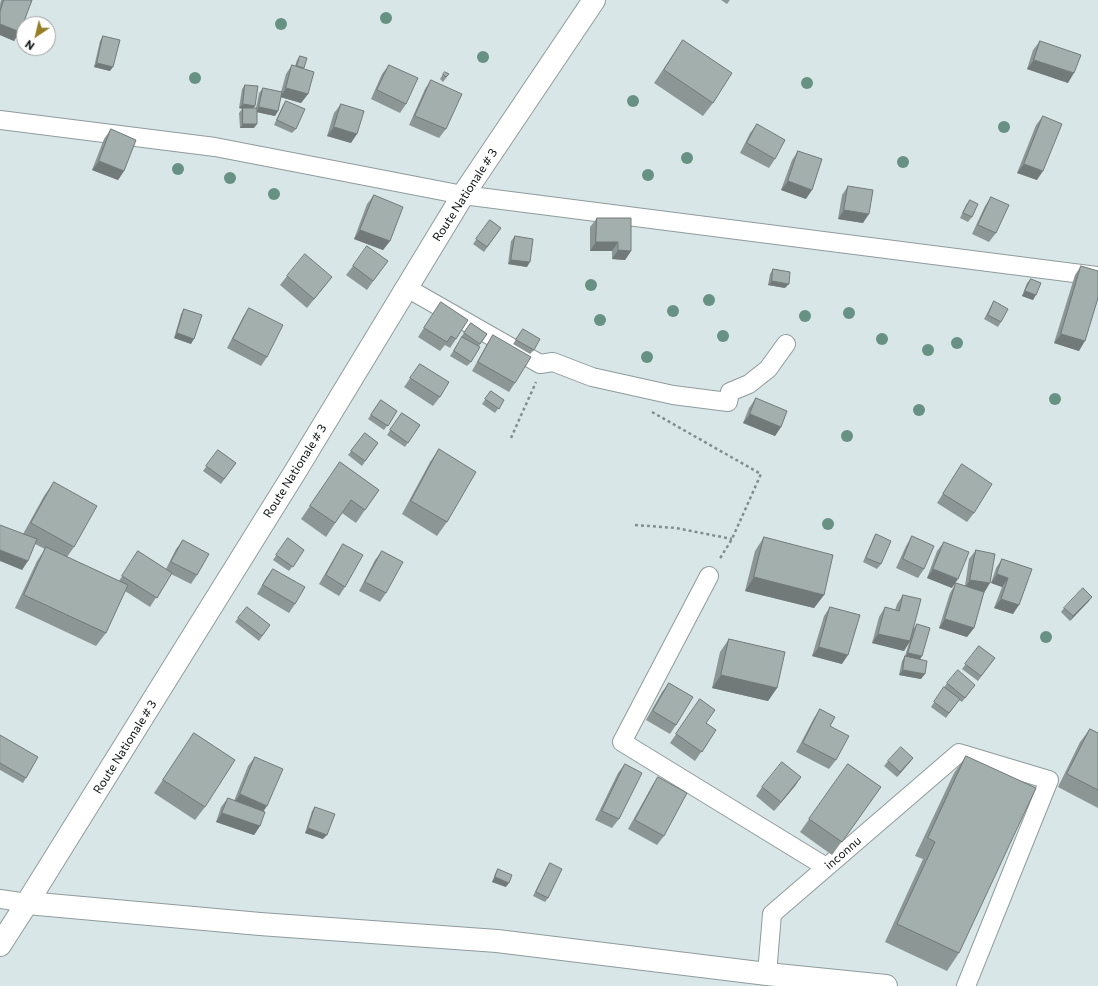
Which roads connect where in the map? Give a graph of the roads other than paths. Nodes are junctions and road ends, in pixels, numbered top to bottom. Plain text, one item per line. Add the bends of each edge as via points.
1 (594, 0) edge
2 (0, 120) edge
3 (463, 195) junction
4 (1098, 276) edge
5 (407, 288) junction
6 (786, 344) dead end
7 (709, 576) road end
8 (826, 868) junction
9 (0, 899) edge
10 (28, 903) junction
11 (0, 945) edge
12 (767, 974) junction
13 (886, 986) edge
14 (966, 986) edge

1 - 3 main road, Route Nationale # 3
2 - 3 street via 215,147
3 - 4 street
3 - 5 main road, Route Nationale # 3
5 - 6 street via 540,364 553,362 592,377 673,395 728,402 730,392 749,384 768,369
5 - 10 main road, Route Nationale # 3
7 - 8 street via 622,742
8 - 12 street, inconnu via 772,914
8 - 14 street, inconnu via 959,753 1049,780
9 - 10 street
10 - 11 main road, Route Nationale # 3
10 - 12 main road via 260,924 497,941
12 - 13 main road

